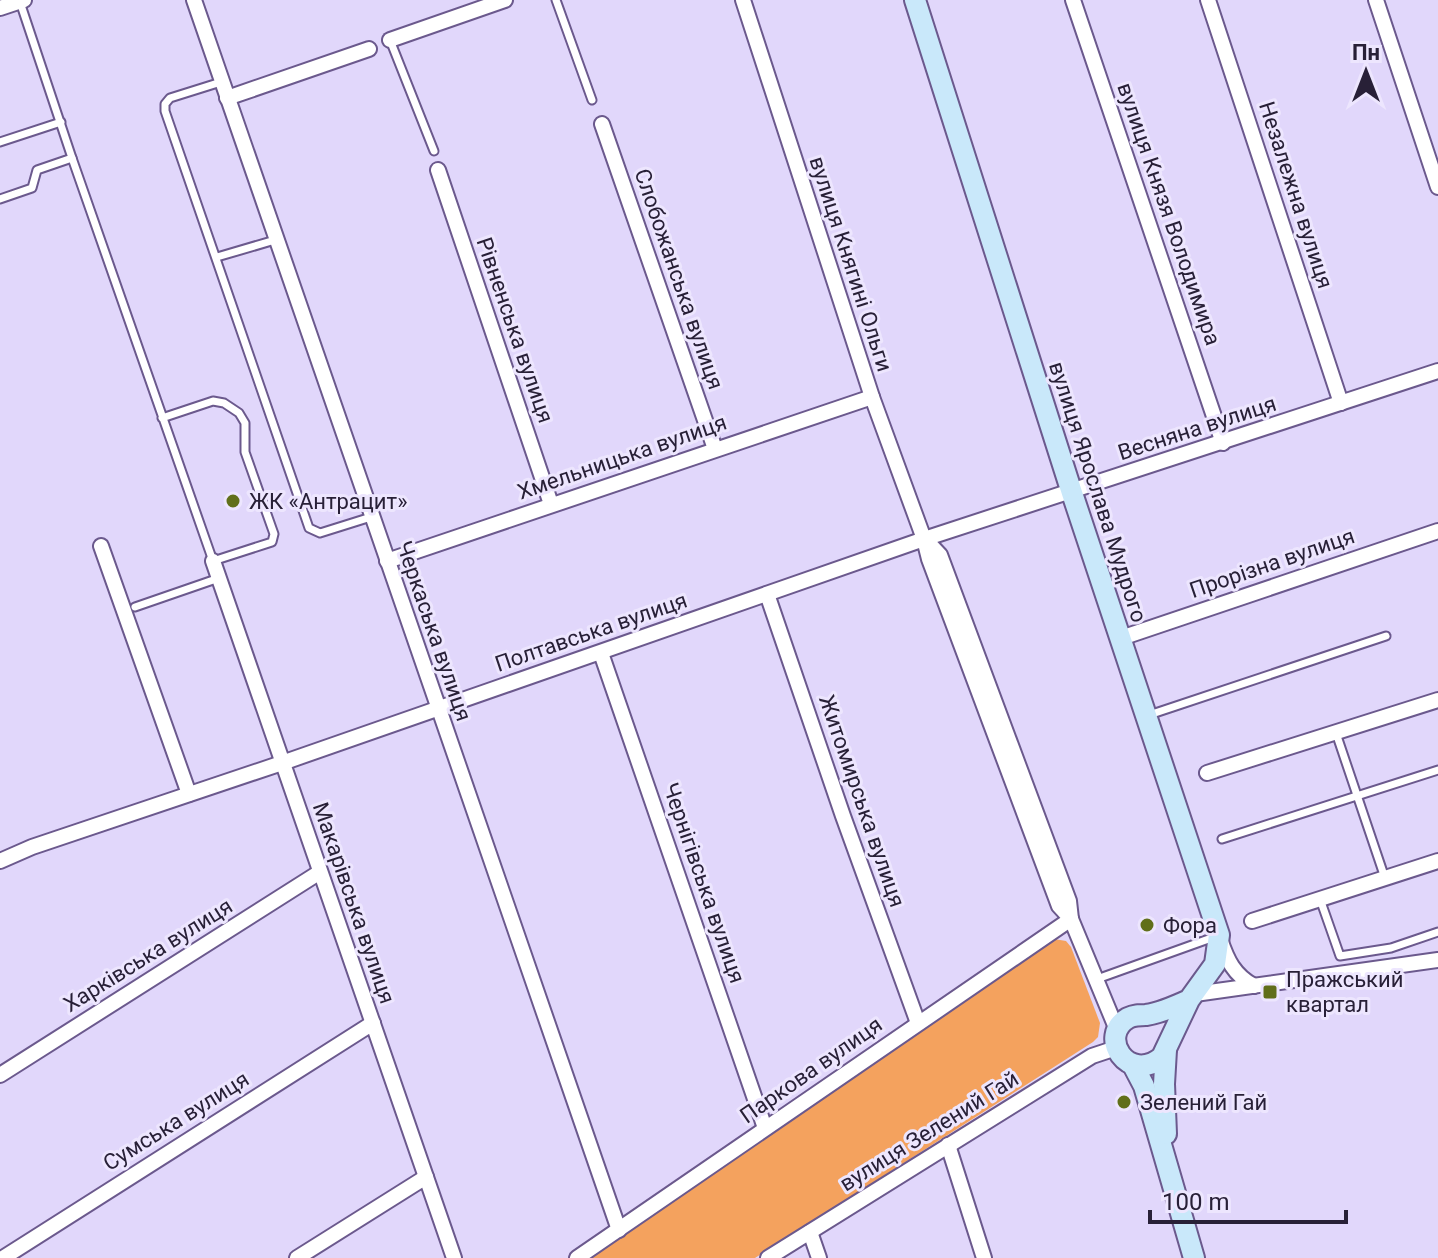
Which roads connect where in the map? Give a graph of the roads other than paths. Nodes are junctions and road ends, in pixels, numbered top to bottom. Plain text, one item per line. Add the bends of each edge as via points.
1 (194, 0) edge
2 (505, 0) edge
3 (556, 0) edge
4 (743, 0) edge
5 (915, 0) edge
6 (1073, 0) edge
7 (1208, 0) edge
8 (1376, 0) edge
9 (22, 1) edge
10 (0, 8) edge
11 (390, 40) joint
12 (369, 49) dead end
13 (221, 82) junction
14 (227, 98) junction
15 (592, 100) dead end
16 (61, 122) junction
17 (602, 124) dead end
18 (0, 142) edge
19 (434, 151) dead end
20 (72, 158) junction
21 (438, 170) dead end
22 (1438, 187) edge
23 (0, 199) edge
24 (275, 240) junction
25 (217, 257) junction
26 (1438, 371) edge
27 (872, 397) junction
28 (1341, 403) junction
29 (162, 418) junction
30 (1223, 443) junction
31 (715, 449) junction
32 (1072, 493) junction
33 (551, 504) junction
34 (371, 517) junction
35 (1438, 531) edge
36 (924, 539) junction
37 (101, 546) dead end
38 (213, 561) junction
39 (387, 561) junction
40 (219, 578) junction
41 (767, 594) junction
42 (135, 607) dead end
43 (1386, 636) dead end
44 (1121, 638) junction
45 (601, 653) junction
46 (1438, 700) edge
47 (439, 708) junction
48 (1146, 716) junction
49 (1336, 733) junction
50 (282, 763) junction
51 (1438, 770) edge
52 (1207, 773) dead end
53 (189, 794) junction
54 (1358, 796) junction
55 (1222, 839) dead end
56 (0, 861) edge
57 (1438, 861) edge
58 (320, 872) junction
59 (1385, 878) junction
60 (1320, 899) junction
61 (1071, 919) junction
62 (1252, 921) dead end
63 (1438, 932) edge
64 (1219, 935) junction
65 (1438, 960) edge
66 (1095, 979) junction
67 (1254, 986) junction
68 (1101, 994) junction
69 (1192, 997) junction
70 (1142, 1014) junction
71 (373, 1023) junction
72 (918, 1023) junction
73 (1117, 1039) junction
74 (1167, 1045) junction
75 (1133, 1065) junction
76 (0, 1075) edge
77 (765, 1128) junction
78 (948, 1145) junction
79 (1165, 1158) junction
80 (426, 1177) junction
81 (619, 1230) junction
82 (810, 1232) junction
83 (3, 1258) edge
84 (297, 1258) edge
85 (454, 1258) edge
86 (577, 1258) edge
87 (768, 1258) edge
88 (819, 1258) edge
89 (984, 1258) edge
90 (1194, 1258) edge

1 - 13 street, Черкаська вулиця
2 - 11 street
3 - 15 lane
4 - 27 street, вулиця Княгині Ольги
5 - 32 main road, вулиця Ярослава Мудрого
6 - 30 street, вулиця Князя Володимира
7 - 28 street, Незалежна вулиця
8 - 22 street
9 - 10 street
9 - 16 lane
11 - 19 lane
12 - 14 street
13 - 14 street, Черкаська вулиця
13 - 25 lane via 165,104
14 - 24 street, Черкаська вулиця
16 - 18 lane
16 - 20 lane
17 - 31 street, Слобожанська вулиця
20 - 23 lane via 37,170 32,188
20 - 29 lane
21 - 33 street, Рівненська вулиця
24 - 25 lane
24 - 34 street, Черкаська вулиця
25 - 34 lane via 309,528 320,533
26 - 28 street, Весняна вулиця
27 - 31 street, Хмельницька вулиця
27 - 36 street, вулиця Княгині Ольги
28 - 30 street, Весняна вулиця
29 - 38 lane
29 - 38 lane via 213,401 239,413 245,423 245,452 274,538
30 - 32 street, Весняна вулиця
31 - 33 street, Хмельницька вулиця
32 - 36 street, Весняна вулиця
32 - 44 main road, вулиця Ярослава Мудрого
33 - 39 street, Хмельницька вулиця
34 - 39 street, Черкаська вулиця
35 - 44 street, Прорізна вулиця
36 - 41 street, Полтавська вулиця
36 - 61 street, вулиця Княгині Ольги via 940,555 1069,901
37 - 53 street
38 - 40 street, Макарівська вулиця
39 - 47 street, Черкаська вулиця
40 - 42 lane
40 - 50 street, Макарівська вулиця
41 - 45 street, Полтавська вулиця
41 - 72 street, Житомирська вулиця
43 - 48 lane
44 - 48 main road, вулиця Ярослава Мудрого
45 - 47 street, Полтавська вулиця
45 - 77 street, Чернігівська вулиця
46 - 49 street
47 - 50 street, Полтавська вулиця
47 - 81 street, Черкаська вулиця
48 - 64 main road, вулиця Ярослава Мудрого
49 - 52 street
49 - 54 lane
50 - 53 street, Полтавська вулиця
50 - 58 street, Макарівська вулиця
51 - 54 lane
53 - 56 street, Полтавська вулиця
54 - 55 lane
54 - 59 lane
57 - 59 street
58 - 71 street, Макарівська вулиця
58 - 76 street, Харківська вулиця
59 - 60 street
60 - 62 street
60 - 63 lane via 1340,956 1391,948
61 - 66 street, вулиця Княгині Ольги
61 - 72 street, Паркова вулиця
64 - 66 lane
64 - 67 street via 1237,974
64 - 69 main road via 1215,964
65 - 67 street
66 - 68 street, вулиця Княгині Ольги
67 - 69 street
68 - 70 street
68 - 73 street, вулиця Княгині Ольги
69 - 70 main road
69 - 74 main road
70 - 73 main road via 1122,1022
70 - 74 main road via 1162,1024
71 - 80 street, Макарівська вулиця
71 - 83 street, Сумська вулиця
72 - 77 street, Паркова вулиця
73 - 75 main road via 1125,1061
73 - 78 street, вулиця Зелений Гай
74 - 75 main road via 1154,1063
74 - 79 main road
75 - 79 main road
77 - 81 street, Паркова вулиця
78 - 82 street, вулиця Зелений Гай
78 - 89 street
79 - 90 main road
80 - 84 street
80 - 85 street, Макарівська вулиця
81 - 86 street, Паркова вулиця
82 - 87 street, вулиця Зелений Гай
82 - 88 street

